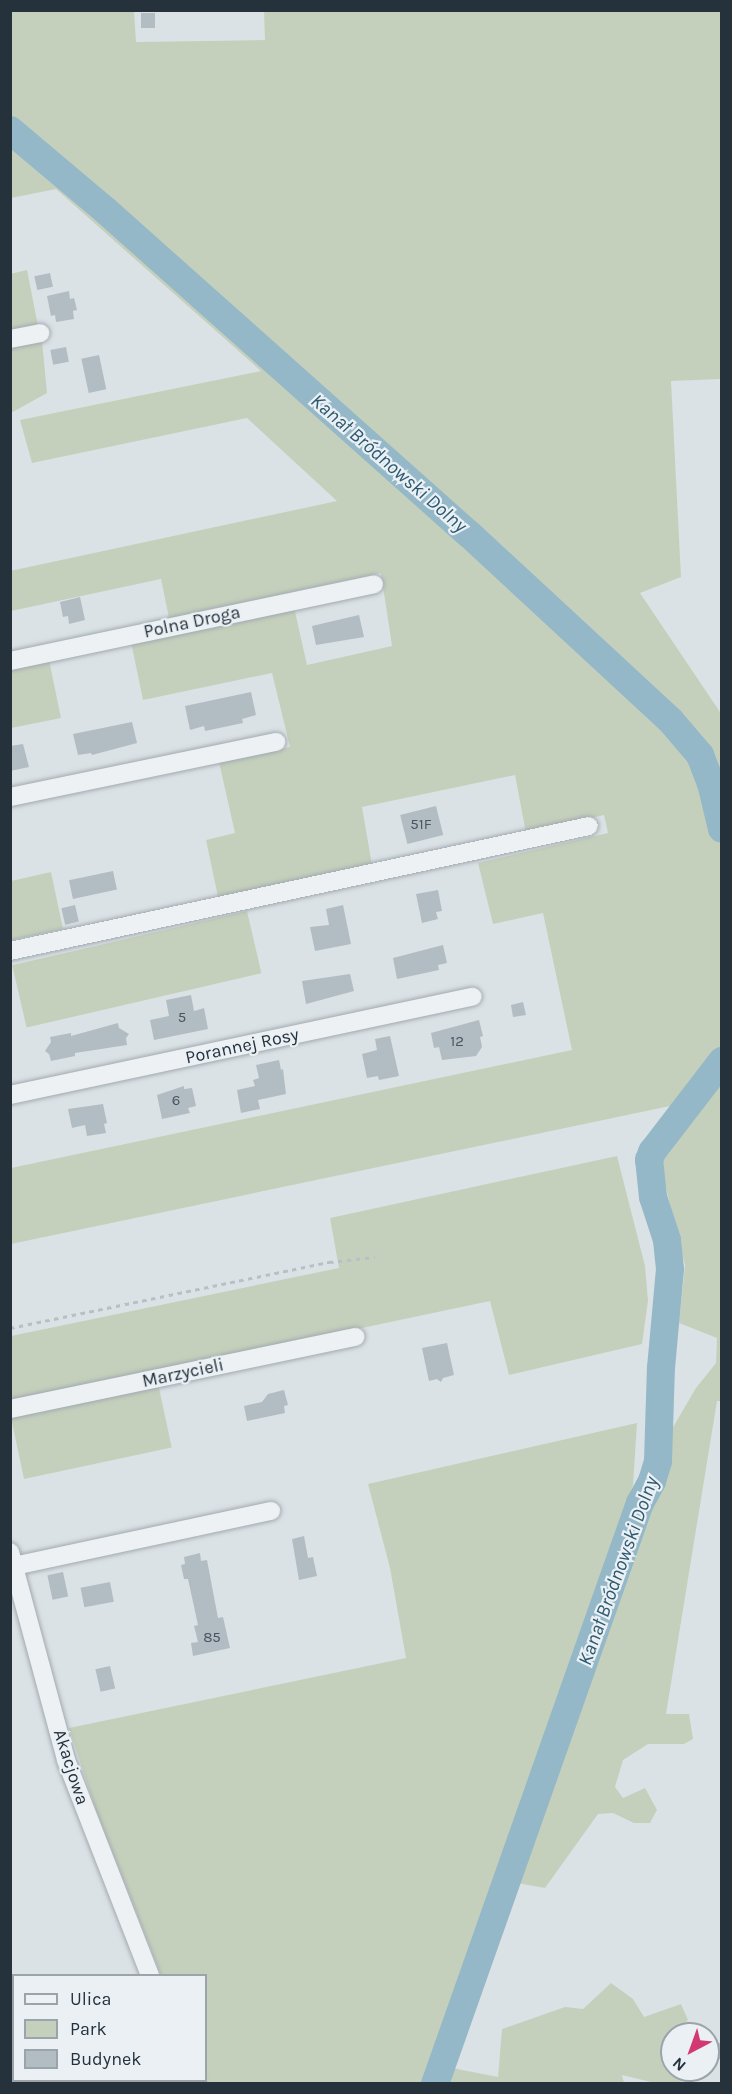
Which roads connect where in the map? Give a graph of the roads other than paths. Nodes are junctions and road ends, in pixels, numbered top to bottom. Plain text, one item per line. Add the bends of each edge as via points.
1 (40, 333) dead end
2 (10, 339) edge
3 (374, 584) dead end
4 (10, 661) edge
5 (276, 742) dead end
6 (10, 797) edge
7 (589, 826) dead end
8 (10, 951) edge
9 (473, 997) dead end
10 (10, 1095) edge
11 (356, 1337) dead end
12 (10, 1409) edge
13 (271, 1511) dead end
14 (12, 1559) edge
15 (149, 1974) edge

1 - 2 street
3 - 4 street, Polna Droga
5 - 6 street
7 - 8 street
9 - 10 street, Porannej Rosy
11 - 12 street, Marzycieli
13 - 14 street
14 - 15 street, Akacjowa via 66,1760

